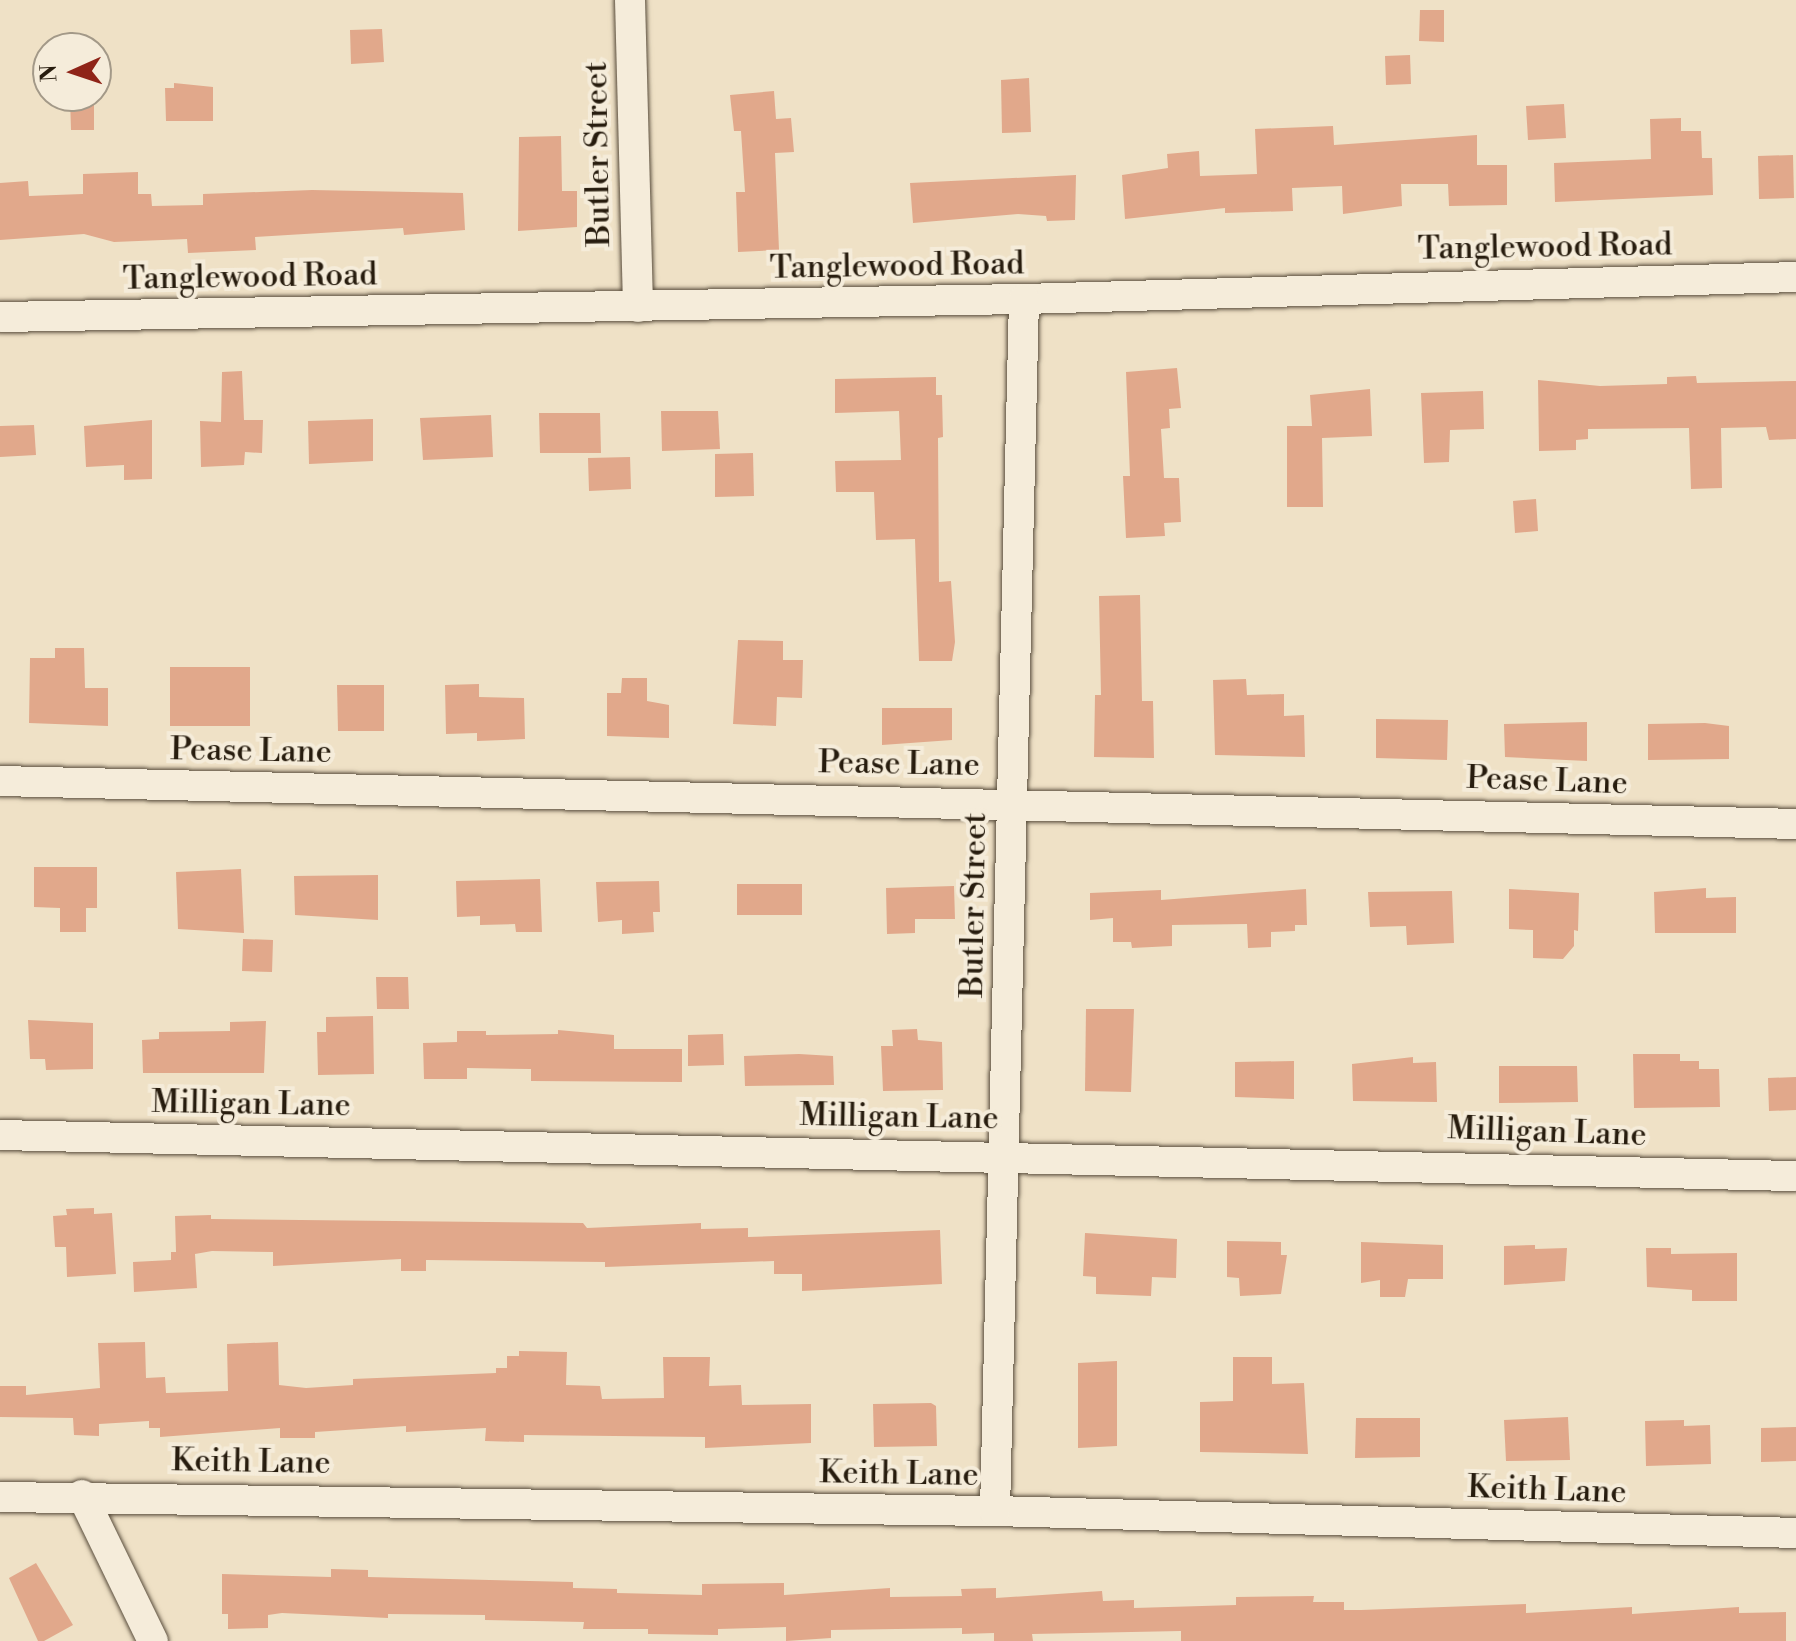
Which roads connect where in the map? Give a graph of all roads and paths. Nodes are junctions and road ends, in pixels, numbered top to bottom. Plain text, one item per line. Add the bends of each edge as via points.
1 (630, 0) edge
2 (1796, 277) edge
3 (1024, 299) junction
4 (638, 307) junction
5 (0, 317) edge
6 (0, 781) edge
7 (1013, 802) junction
8 (1796, 824) edge
9 (0, 1135) edge
10 (1004, 1156) junction
11 (1796, 1176) edge
12 (82, 1495) junction
13 (0, 1497) edge
14 (995, 1511) junction
15 (1796, 1533) edge
16 (153, 1641) edge

1 - 4 street, Butler Street
2 - 3 street, Tanglewood Road
3 - 4 street, Tanglewood Road
3 - 7 street, Butler Street
4 - 5 street, Tanglewood Road
6 - 7 street, Pease Lane
7 - 8 street, Pease Lane
7 - 10 street, Butler Street
9 - 10 street, Milligan Lane
10 - 11 street, Milligan Lane
10 - 14 street, Butler Street
12 - 13 street, Keith Lane
12 - 14 street, Keith Lane
12 - 16 street
14 - 15 street, Keith Lane

